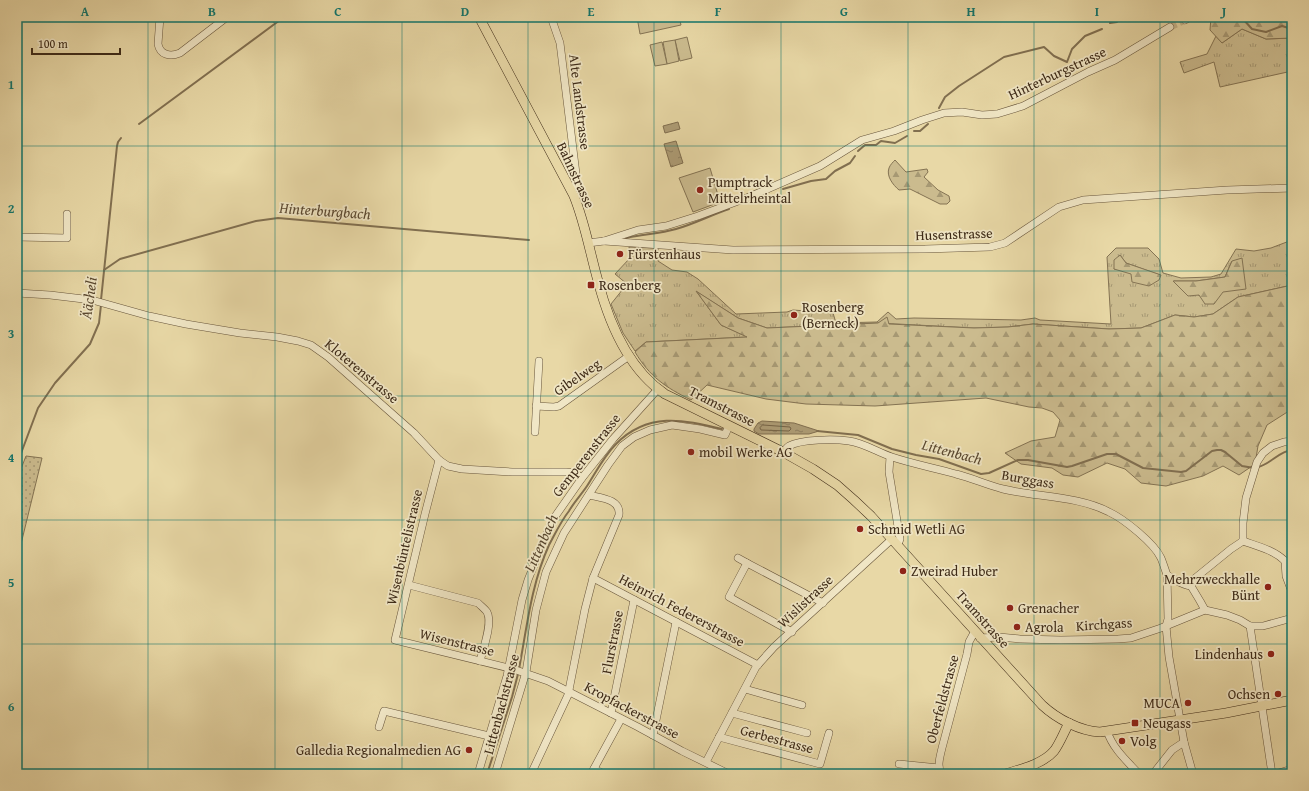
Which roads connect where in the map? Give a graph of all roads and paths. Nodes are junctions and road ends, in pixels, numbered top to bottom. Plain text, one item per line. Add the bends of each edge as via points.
1 (160, 17) edge
2 (226, 17) edge
3 (478, 17) edge
4 (551, 17) edge
5 (1170, 27) tunnel mouth
6 (1292, 188) edge
7 (570, 189) junction
8 (67, 214) dead end
9 (17, 237) edge
10 (604, 241) junction
11 (588, 243) junction
12 (17, 293) edge
13 (629, 356) junction
14 (539, 361) dead end
15 (658, 390) junction
16 (536, 406) junction
17 (729, 426) junction
18 (535, 432) dead end
19 (1292, 441) edge
20 (783, 452) junction
21 (890, 456) junction
22 (440, 460) junction
23 (581, 477) junction
24 (589, 495) junction
25 (1243, 541) junction
26 (895, 542) junction
27 (738, 558) dead end
28 (1289, 559) edge
29 (747, 562) junction
30 (1167, 575) junction
31 (593, 578) junction
32 (409, 585) junction
33 (1191, 586) junction
34 (1292, 592) edge
35 (634, 600) junction
36 (823, 603) junction
37 (1205, 610) junction
38 (1292, 618) edge
39 (676, 622) junction
40 (1166, 626) junction
41 (1250, 626) junction
42 (792, 632) junction
43 (978, 635) junction
44 (395, 640) joint
45 (480, 661) junction
46 (758, 665) junction
47 (511, 668) junction
48 (524, 672) junction
49 (744, 689) junction
50 (569, 691) junction
51 (1292, 700) edge
52 (802, 705) dead end
53 (1263, 706) junction
54 (611, 713) junction
55 (732, 713) junction
56 (621, 719) junction
57 (1180, 721) junction
58 (1069, 723) junction
59 (379, 727) dead end
60 (1108, 731) junction
61 (807, 733) dead end
62 (829, 733) dead end
63 (653, 735) junction
64 (489, 736) junction
65 (718, 737) junction
66 (1184, 742) junction
67 (706, 762) junction
68 (899, 764) dead end
69 (1292, 769) edge
70 (593, 771) edge
71 (940, 771) edge
72 (478, 774) edge
73 (495, 774) edge
74 (532, 774) edge
75 (604, 774) edge
76 (729, 774) edge
77 (1005, 774) edge
78 (1140, 774) edge
79 (1153, 774) edge
80 (1193, 774) edge
81 (1272, 774) edge
82 (1276, 774) edge

1 - 2 street via 158,44 164,53 172,55 180,53
3 - 7 main road, Bahnstrasse
4 - 7 street, Alte Landstrasse via 560,44 577,182
5 - 10 street, Hinterburgstrasse via 1115,60 1023,106 997,114 944,113 922,120 862,140 820,166 722,207 666,226 638,230
6 - 10 street, Husenstrasse via 1083,200 1059,207 1005,242 990,247 733,250
7 - 11 main road, Bahnstrasse via 580,212
8 - 9 street via 67,238
10 - 11 street, Hinterburgstrasse
11 - 13 main road, Bahnstrasse via 606,306
12 - 22 street, Kloterenstrasse via 70,296 172,321 277,337 311,346 320,350 344,371 414,433
13 - 15 main road, Bahnstrasse
13 - 16 street, Gibelweg via 559,406
14 - 16 street, Gibelweg
15 - 17 main road, Tramstrasse
15 - 23 street, Gemperenstrasse
16 - 18 street, Gibelweg
17 - 20 main road, Tramstrasse
17 - 24 street, Littenbachstrasse via 725,435 672,425 634,437 622,446
19 - 25 street via 1272,446 1263,453 1258,462 1246,498
20 - 21 street, Burggass via 789,446 802,442 836,440 858,443
20 - 26 main road, Tramstrasse via 837,485
21 - 26 street via 889,472 900,539
21 - 30 street, Burggass via 1006,490 1073,501 1108,511 1120,518 1157,551
22 - 23 street, Kloterenstrasse via 448,466 462,469 530,473 566,472
22 - 32 street, Wisenbüntelistrasse
23 - 47 street, Gemperenstrasse via 554,518 535,562 522,600
24 - 31 street via 617,504 619,508
24 - 48 street, Littenbachstrasse via 564,533 546,572
25 - 28 street
25 - 33 street via 1194,579
26 - 36 street, Wislistrasse
26 - 43 main road, Tramstrasse
27 - 29 street
28 - 34 street via 1286,576
29 - 36 street
29 - 42 street via 727,596
30 - 33 street via 1183,585
30 - 40 street, Burggass
31 - 35 street, Heinrich Federerstrasse
31 - 50 street
32 - 44 street, Wisenbüntelistrasse
32 - 45 street via 478,603 487,612 489,622
33 - 37 street
35 - 39 street, Heinrich Federerstrasse
35 - 54 street, Flurstrasse
36 - 42 street, Wislistrasse
37 - 40 street, Kirchgass
37 - 41 street via 1228,614
38 - 41 street via 1263,626
39 - 46 street, Heinrich Federerstrasse
39 - 63 street
40 - 43 street, Kirchgass via 1131,638 1118,639 1020,639
40 - 57 street, Burggass
41 - 53 street
42 - 46 street, Wislistrasse
43 - 58 main road, Tramstrasse via 1048,711
43 - 71 street, Oberfeldstrasse via 969,642 939,761
44 - 45 street, Wisenstrasse
45 - 47 street, Wisenstrasse
46 - 49 street, Wislistrasse
47 - 48 street, Wisenstrasse
47 - 64 street, Gemperenstrasse
48 - 50 street, Kropfackerstrasse
48 - 73 street, Littenbachstrasse
49 - 52 street
49 - 55 street, Wislistrasse
50 - 54 street, Kropfackerstrasse
50 - 74 street
51 - 53 main road
53 - 57 main road
53 - 81 street
54 - 56 street, Kropfackerstrasse
55 - 61 street
55 - 65 street, Wislistrasse
56 - 63 street, Kropfackerstrasse
56 - 70 street
57 - 60 main road
57 - 66 street, Burggass
58 - 60 main road via 1092,732
58 - 77 main road via 1051,754 1038,762
59 - 64 street via 384,711
60 - 78 street via 1115,748
62 - 65 street, Gerbestrasse via 820,764
63 - 67 street, Kropfackerstrasse
64 - 72 street, Gemperenstrasse
65 - 67 street, Wislistrasse
66 - 79 street via 1172,750
66 - 80 street, Burggass
67 - 76 street, Kropfackerstrasse
68 - 71 street
69 - 82 street
70 - 75 street

